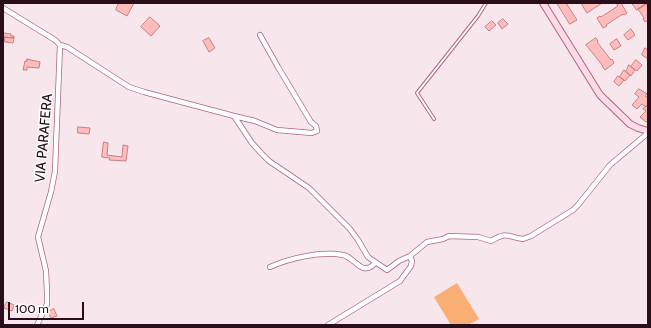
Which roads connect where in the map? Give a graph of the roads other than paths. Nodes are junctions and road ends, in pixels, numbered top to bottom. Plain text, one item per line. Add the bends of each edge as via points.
1 (486, 3) edge
2 (543, 3) edge
3 (3, 8) edge
4 (260, 35) dead end
5 (60, 45) junction
6 (234, 116) junction
7 (434, 119) dead end
8 (648, 132) edge
9 (410, 256) junction
10 (375, 263) junction
11 (270, 267) dead end
12 (37, 325) edge
13 (328, 325) edge

1 - 7 lane via 417,93
2 - 8 main road via 600,95 630,124
3 - 5 street
4 - 6 street via 317,130 312,133 277,130
5 - 6 street via 130,87
5 - 12 street, VIA PARAFERA via 55,171 38,236 46,271 47,304
6 - 10 street via 260,153 314,193 350,229 368,257
8 - 9 street via 610,165 573,210 531,236 523,239 507,235 491,241 478,237 449,236 427,242
9 - 10 street via 387,270
9 - 13 street via 411,266 400,281
10 - 11 street via 364,268 348,256 329,255 296,258

